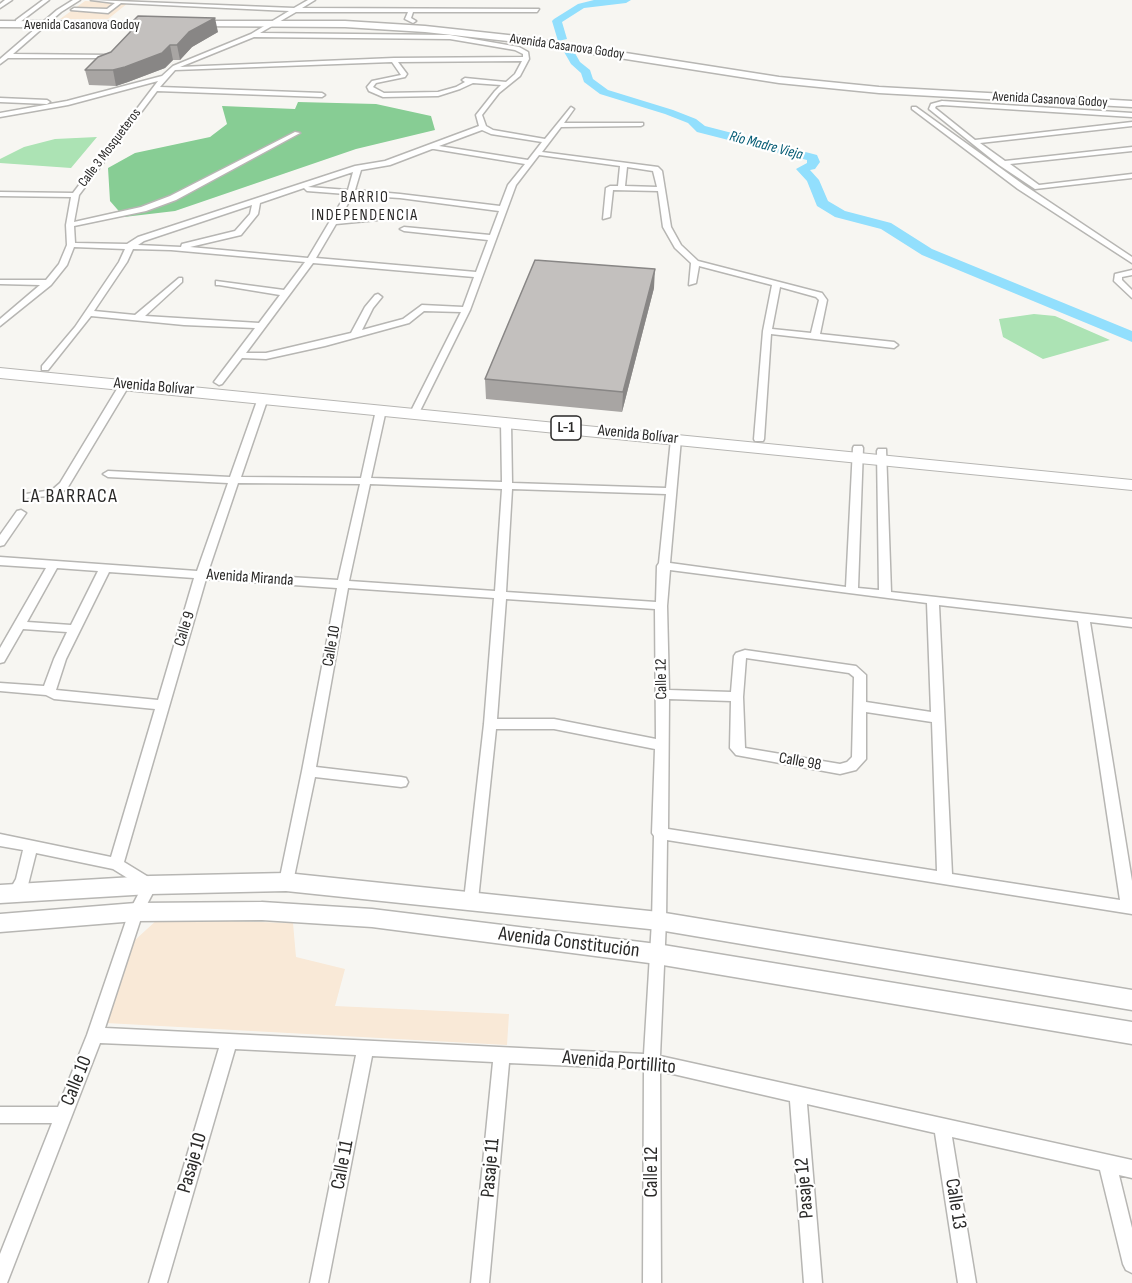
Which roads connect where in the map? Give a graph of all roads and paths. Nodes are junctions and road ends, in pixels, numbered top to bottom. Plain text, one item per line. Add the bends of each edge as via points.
1 (9, 0) edge
2 (46, 0) edge
3 (78, 0) edge
4 (94, 0) edge
5 (312, 0) edge
6 (433, 0) edge
7 (120, 1) edge
8 (165, 2) edge
9 (0, 6) edge
10 (74, 10) dead end
11 (294, 10) junction
12 (411, 10) junction
13 (430, 10) junction
14 (537, 10) dead end
15 (18, 21) junction
16 (274, 21) junction
17 (412, 21) dead end
18 (0, 22) edge
19 (47, 23) junction
20 (167, 23) edge
21 (185, 23) edge
22 (253, 35) junction
23 (407, 38) junction
24 (423, 38) junction
25 (458, 38) junction
26 (7, 56) junction
27 (114, 56) edge
28 (526, 59) junction
29 (397, 60) junction
30 (417, 60) junction
31 (451, 60) junction
32 (0, 62) edge
33 (171, 70) junction
34 (160, 82) junction
35 (507, 84) junction
36 (862, 88) junction
37 (443, 93) junction
38 (322, 94) dead end
39 (941, 95) junction
40 (1132, 99) edge
41 (0, 100) edge
42 (69, 104) junction
43 (1132, 104) edge
44 (429, 105) dead end
45 (914, 108) junction
46 (571, 109) dead end
47 (1132, 115) edge
48 (0, 116) edge
49 (641, 124) dead end
50 (1132, 124) edge
51 (560, 125) junction
52 (483, 127) junction
53 (297, 133) dead end
54 (547, 141) junction
55 (975, 142) junction
56 (434, 146) junction
57 (1132, 149) edge
58 (536, 153) junction
59 (528, 162) junction
60 (1004, 163) junction
61 (624, 164) junction
62 (989, 164) junction
63 (358, 168) junction
64 (1132, 176) edge
65 (302, 188) junction
66 (621, 188) junction
67 (661, 189) junction
68 (351, 192) junction
69 (0, 194) edge
70 (75, 195) junction
71 (256, 202) junction
72 (503, 209) junction
73 (398, 216) dead end
74 (606, 217) dead end
75 (333, 222) junction
76 (70, 225) junction
77 (404, 229) dead end
78 (492, 238) junction
79 (71, 245) junction
80 (130, 246) junction
81 (171, 248) junction
82 (311, 260) junction
83 (1132, 261) edge
84 (694, 263) junction
85 (1132, 272) edge
86 (479, 275) junction
87 (178, 280) dead end
88 (0, 282) edge
89 (219, 283) dead end
90 (692, 283) dead end
91 (48, 284) junction
92 (776, 285) junction
93 (285, 293) junction
94 (1132, 295) edge
95 (378, 297) dead end
96 (466, 310) junction
97 (88, 313) junction
98 (138, 317) junction
99 (0, 323) edge
100 (259, 326) junction
101 (767, 331) junction
102 (355, 335) junction
103 (815, 337) junction
104 (894, 345) dead end
105 (238, 355) junction
106 (0, 364) edge
107 (45, 368) junction
108 (0, 373) edge
109 (219, 382) junction
110 (125, 384) junction
111 (263, 398) junction
112 (418, 408) junction
113 (381, 410) junction
114 (506, 422) junction
115 (676, 439) junction
116 (759, 439) junction
117 (857, 453) junction
118 (881, 455) junction
119 (108, 474) dead end
120 (1132, 474) edge
121 (233, 480) junction
122 (364, 481) junction
123 (507, 485) junction
124 (1132, 485) edge
125 (670, 491) junction
126 (30, 496) dead end
127 (21, 513) dead end
128 (0, 543) edge
129 (0, 561) edge
130 (53, 566) junction
131 (663, 566) junction
132 (105, 569) junction
133 (201, 574) junction
134 (343, 584) junction
135 (852, 591) junction
136 (885, 595) junction
137 (500, 596) junction
138 (933, 600) junction
139 (661, 606) junction
140 (1083, 617) junction
141 (1132, 623) edge
142 (18, 625) junction
143 (75, 629) junction
144 (0, 659) edge
145 (0, 687) edge
146 (49, 691) junction
147 (663, 694) junction
148 (737, 697) junction
149 (162, 705) junction
150 (860, 706) junction
151 (939, 717) junction
152 (490, 724) junction
153 (661, 745) junction
154 (309, 771) junction
155 (401, 782) dead end
156 (659, 832) junction
157 (0, 840) edge
158 (31, 846) junction
159 (116, 864) junction
160 (945, 879) junction
161 (286, 882) junction
162 (150, 885) junction
163 (8, 894) edge
164 (471, 900) junction
165 (1131, 908) edge
166 (136, 912) junction
167 (659, 921) junction
168 (0, 923) edge
169 (657, 954) junction
170 (1132, 1000) edge
171 (1132, 1034) edge
172 (95, 1035) junction
173 (229, 1043) junction
174 (366, 1047) junction
175 (502, 1054) junction
176 (652, 1062) junction
177 (798, 1094) junction
178 (0, 1115) edge
179 (63, 1115) junction
180 (942, 1126) junction
181 (1107, 1163) junction
182 (1132, 1169) edge
183 (1132, 1264) edge
184 (0, 1277) edge
185 (158, 1283) edge
186 (319, 1283) edge
187 (480, 1283) edge
188 (652, 1283) edge
189 (813, 1283) edge
190 (967, 1283) edge

1 - 9 street
2 - 15 street
3 - 19 street
4 - 7 street
5 - 11 street, Calle 3 Mosqueteros
6 - 13 street
7 - 8 street
7 - 10 street via 108,11
8 - 11 street
11 - 12 street
11 - 16 street, Calle 3 Mosqueteros
12 - 13 street
12 - 17 street via 408,19
13 - 14 street
15 - 18 street, Avenida Casanova Godoy
15 - 19 street, Avenida Casanova Godoy
16 - 21 street, Avenida Casanova Godoy
16 - 22 street, Calle 3 Mosqueteros
16 - 36 street, Avenida Casanova Godoy via 505,38 779,80
16 - 40 street, Avenida Casanova Godoy via 430,25 876,85
18 - 19 street, Avenida Casanova Godoy
19 - 20 street, Avenida Casanova Godoy
19 - 26 street
22 - 23 street
22 - 33 street, Calle 3 Mosqueteros
23 - 24 street
23 - 29 street
24 - 25 street
24 - 30 street
25 - 28 street via 517,48 526,53
25 - 31 street
26 - 27 street
26 - 32 street
28 - 31 street
28 - 35 street via 518,75
29 - 30 street
29 - 33 street
29 - 37 street via 403,76 374,82 371,90 389,95
30 - 31 street
33 - 34 street, Calle 3 Mosqueteros
34 - 38 street
34 - 42 street
34 - 70 street, Calle 3 Mosqueteros
35 - 37 street via 468,81
35 - 52 street via 480,112
36 - 39 street, Avenida Casanova Godoy
36 - 45 street
37 - 44 street
39 - 43 street, Avenida Casanova Godoy
39 - 45 street via 921,100
41 - 42 street
42 - 48 street
45 - 62 street
46 - 51 street
47 - 55 street via 933,105 932,109
49 - 51 street
50 - 55 street
51 - 54 street
52 - 54 street via 491,132
52 - 56 street
53 - 76 street via 173,198 143,209
54 - 58 street
55 - 60 street
56 - 59 street
56 - 63 street via 387,163
57 - 60 street
58 - 59 street
58 - 61 street
59 - 72 street via 512,184
60 - 62 street
60 - 64 street via 1038,187
61 - 66 street
61 - 67 street via 658,171
62 - 83 street
63 - 65 street
63 - 68 street
65 - 68 street
65 - 71 street
66 - 67 street
66 - 74 street via 609,188
67 - 84 street via 667,227
68 - 72 street
68 - 75 street
69 - 70 street
70 - 76 street, Calle 3 Mosqueteros
71 - 80 street
71 - 81 street via 254,214 238,233
72 - 78 street
73 - 75 street
75 - 82 street
76 - 79 street, Calle 3 Mosqueteros
77 - 78 street
78 - 86 street
79 - 80 street
79 - 91 street, Calle 3 Mosqueteros via 63,265
80 - 81 street
80 - 97 street
81 - 82 street
82 - 86 street
82 - 93 street
84 - 90 street
84 - 92 street
85 - 94 street via 1118,276
86 - 96 street
87 - 98 street
88 - 91 street
89 - 93 street
91 - 99 street, Calle 3 Mosqueteros
92 - 101 street
92 - 103 street via 822,297
93 - 100 street
95 - 102 street
96 - 102 street via 422,309 406,321
96 - 112 street
97 - 98 street
97 - 107 street
98 - 100 street
100 - 105 street
101 - 103 street
101 - 116 street
102 - 105 street via 266,356
103 - 104 street
105 - 109 street
106 - 107 main road, Avenida Bolívar / L-1
107 - 109 main road, Avenida Bolívar / L-1
108 - 110 main road, Avenida Bolívar / L-1
109 - 112 main road, Avenida Bolívar / L-1
110 - 111 main road, Avenida Bolívar / L-1
110 - 126 street via 64,485 54,493
111 - 113 main road, Avenida Bolívar / L-1
111 - 121 street, Calle 9
112 - 113 main road, Avenida Bolívar / L-1
112 - 114 main road, Avenida Bolívar / L-1
112 - 116 main road, Avenida Bolívar / L-1
113 - 122 street, Calle 10
114 - 115 main road, Avenida Bolívar / L-1
114 - 123 street
115 - 117 main road, Avenida Bolívar / L-1
115 - 125 street, Calle 12
116 - 117 main road, Avenida Bolívar / L-1
117 - 118 main road, Avenida Bolívar / L-1
117 - 135 street
118 - 120 main road, Avenida Bolívar / L-1
118 - 124 main road, Avenida Bolívar / L-1
118 - 136 street
119 - 121 street
121 - 122 street
121 - 133 street, Calle 9
122 - 123 street
122 - 134 street, Calle 10
123 - 125 street
123 - 137 street
125 - 131 street, Calle 12
127 - 128 street
129 - 130 street, Avenida Miranda
130 - 132 street, Avenida Miranda
130 - 142 street
131 - 135 street
131 - 139 street, Calle 12
132 - 133 street, Avenida Miranda
132 - 143 street
133 - 134 street, Avenida Miranda
133 - 149 street, Calle 9
134 - 137 street, Avenida Miranda
134 - 154 street, Calle 10
135 - 136 street
136 - 138 street
137 - 139 street, Avenida Miranda
137 - 152 street
138 - 140 street
138 - 151 street
139 - 147 street, Calle 12
140 - 141 street
140 - 165 street
142 - 143 street
142 - 144 street
143 - 146 street
145 - 146 street
146 - 149 street
147 - 148 street
147 - 153 street, Calle 12
148 - 150 street, Calle 98 via 740,656 745,654 852,669 860,675
148 - 150 street, Calle 98 via 737,748 741,752 840,769 859,759
149 - 159 street, Calle 9
150 - 151 street
151 - 160 street
152 - 153 street via 554,724
152 - 164 street
153 - 156 street, Calle 12
154 - 155 street
154 - 161 street, Calle 10
156 - 160 street
156 - 167 street, Calle 12
157 - 158 street
158 - 159 street
158 - 163 street via 23,881
159 - 162 street
160 - 165 street
161 - 162 street, Avenida Constitución
161 - 164 street, Avenida Constitución
162 - 163 street, Avenida Constitución
162 - 166 street, Calle 10
164 - 167 street, Avenida Constitución
166 - 168 street, Avenida Constitución
166 - 169 street, Avenida Constitución via 262,911 372,918
166 - 172 street, Calle 10
167 - 169 street, Calle 12
167 - 170 street, Avenida Constitución
169 - 171 street, Avenida Constitución
169 - 176 street, Calle 12
172 - 173 street, Avenida Portillito
172 - 179 street, Calle 10
173 - 174 street, Avenida Portillito
173 - 185 street, Pasaje 10
174 - 175 street, Avenida Portillito
174 - 186 street, Calle 11
175 - 176 street, Avenida Portillito
175 - 187 street, Pasaje 11
176 - 177 street, Avenida Portillito
176 - 188 street, Calle 12
177 - 180 street, Avenida Portillito
177 - 189 street, Pasaje 12
178 - 179 street
179 - 184 street, Calle 10
180 - 181 street, Avenida Portillito
180 - 190 street, Calle 13
181 - 182 street, Avenida Portillito
181 - 183 street

